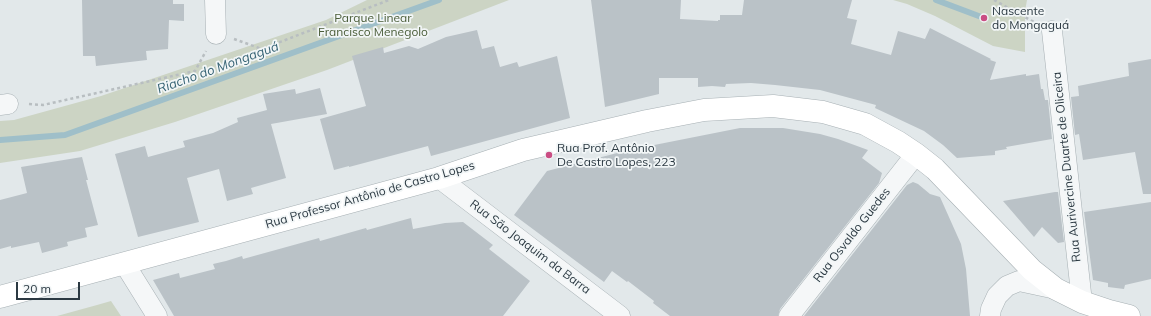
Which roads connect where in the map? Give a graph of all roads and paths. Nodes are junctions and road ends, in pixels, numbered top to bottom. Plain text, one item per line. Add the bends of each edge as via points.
1 (215, 0) edge
2 (389, 0) edge
3 (994, 0) edge
4 (1052, 31) joint
5 (216, 34) junction
6 (4, 104) edge
7 (916, 154) junction
8 (439, 178) junction
9 (124, 263) junction
10 (1056, 289) junction
11 (0, 297) edge
12 (1082, 302) junction
13 (157, 316) edge
14 (620, 316) edge
15 (789, 316) edge
16 (990, 316) edge
17 (1129, 316) edge

1 - 5 street
2 - 5 path via 262,48
3 - 4 path
4 - 12 street, Rua Aurivercine Duarte de Oliceira
5 - 6 path via 195,71 43,105
7 - 8 main road, Rua Professor Antônio de Castro Lopes via 865,124 823,112 773,106 704,110 647,121 523,150
7 - 10 main road, Rua Professor Antônio de Castro Lopes via 934,169 1032,270
7 - 15 street, Rua Osvaldo Guedes
8 - 9 main road, Rua Professor Antônio de Castro Lopes
8 - 14 street, Rua São Joaquim da Barra
9 - 11 main road, Rua Professor Antônio de Castro Lopes
9 - 13 street
10 - 12 main road, Rua Professor Antônio de Castro Lopes
10 - 16 street via 1019,281 1007,286 997,296
12 - 17 main road, Rua Professor Antônio de Castro Lopes

